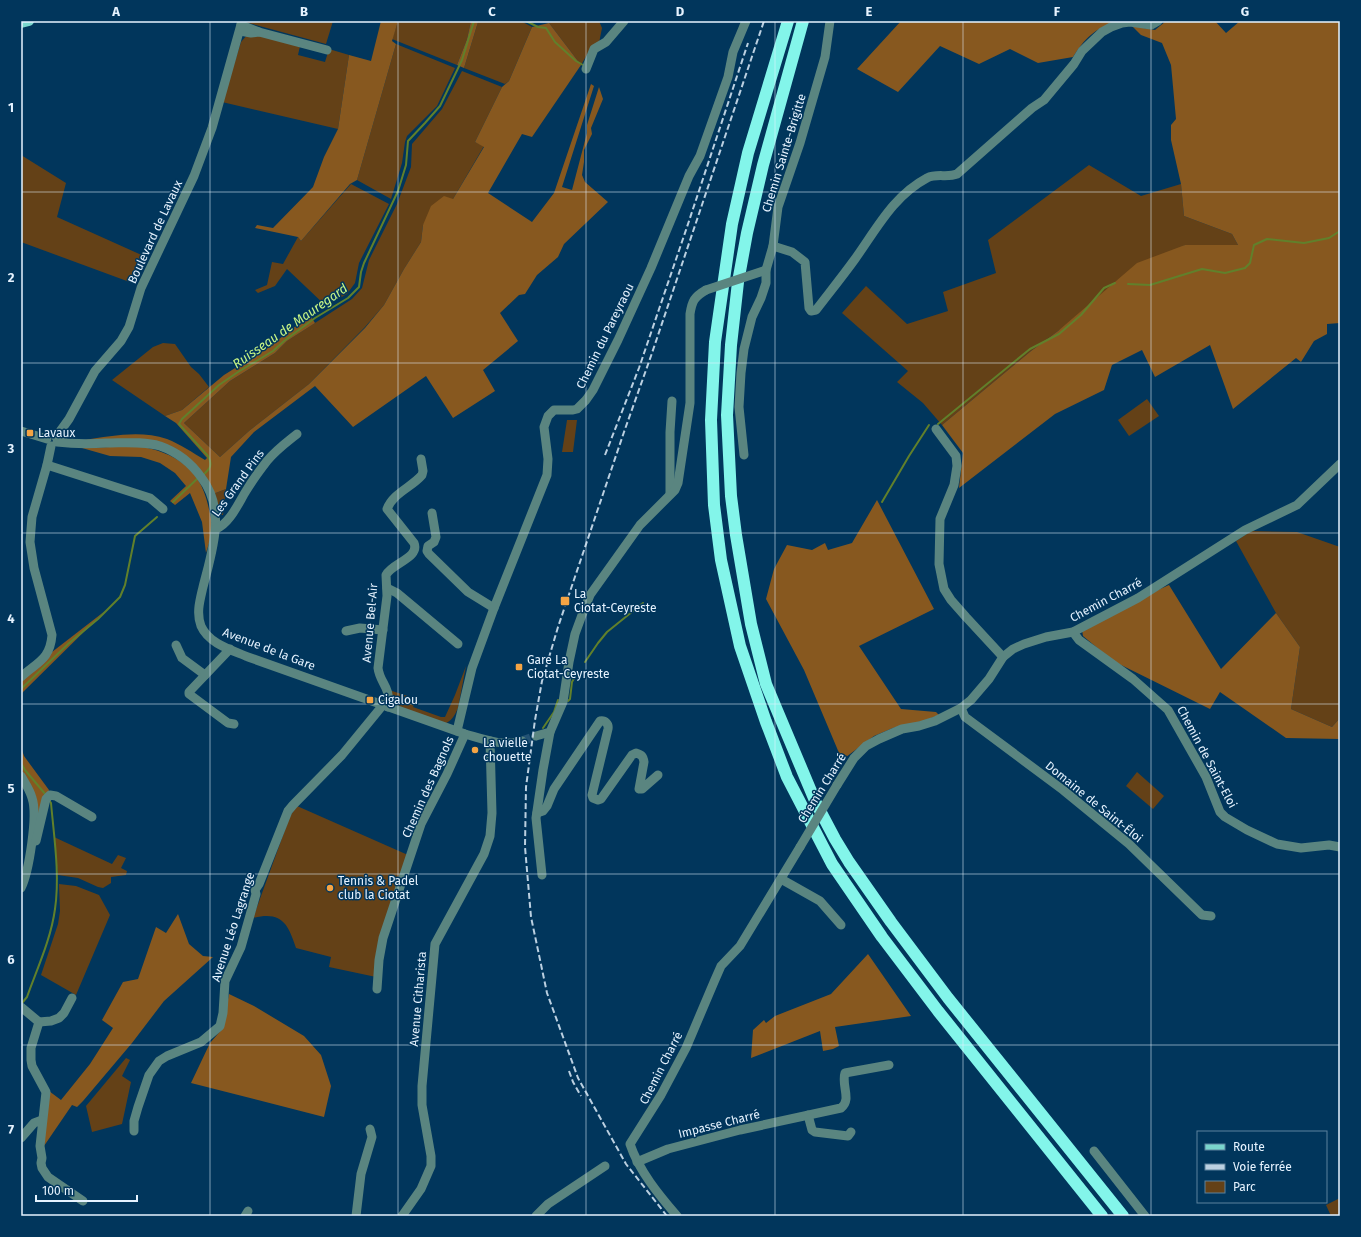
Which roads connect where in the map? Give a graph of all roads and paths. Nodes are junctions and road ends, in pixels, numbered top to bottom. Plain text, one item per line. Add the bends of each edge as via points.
1 (624, 21) edge
2 (746, 21) edge
3 (788, 21) edge
4 (803, 21) edge
5 (830, 21) edge
6 (1158, 21) edge
7 (241, 26) edge
8 (327, 50) dead end
9 (586, 69) dead end
10 (772, 246) junction
11 (766, 270) junction
12 (672, 401) dead end
13 (936, 429) dead end
14 (21, 431) edge
15 (297, 434) dead end
16 (53, 441) junction
17 (744, 456) dead end
18 (421, 460) dead end
19 (1340, 464) edge
20 (48, 465) junction
21 (670, 494) junction
22 (163, 509) dead end
23 (432, 513) dead end
24 (216, 529) junction
25 (387, 588) junction
26 (494, 608) junction
27 (383, 630) junction
28 (346, 631) dead end
29 (1073, 632) junction
30 (458, 644) dead end
31 (176, 645) dead end
32 (230, 649) junction
33 (1003, 657) junction
34 (205, 675) junction
35 (21, 677) edge
36 (385, 706) junction
37 (961, 708) junction
38 (234, 724) dead end
39 (461, 732) junction
40 (550, 732) junction
41 (536, 736) tunnel mouth
42 (490, 740) junction
43 (522, 741) tunnel mouth
44 (21, 776) edge
45 (658, 776) dead end
46 (537, 813) junction
47 (92, 817) dead end
48 (30, 846) junction
49 (1340, 847) edge
50 (542, 875) dead end
51 (781, 879) junction
52 (21, 888) edge
53 (1211, 916) dead end
54 (840, 925) dead end
55 (377, 989) dead end
56 (72, 998) dead end
57 (22, 1008) edge
58 (39, 1022) junction
59 (889, 1065) dead end
60 (808, 1115) junction
61 (42, 1120) junction
62 (370, 1128) dead end
63 (134, 1131) dead end
64 (851, 1132) dead end
65 (21, 1138) edge
66 (1094, 1151) dead end
67 (637, 1162) junction
68 (605, 1166) dead end
69 (83, 1201) dead end
70 (356, 1216) edge
71 (402, 1216) edge
72 (536, 1216) edge
73 (677, 1216) edge
74 (1102, 1216) edge
75 (1123, 1216) edge
76 (1145, 1216) edge

1 - 9 street via 606,42 594,49
2 - 26 street, Chemin du Pareyraou via 733,52 728,77 700,156 688,176 651,268 593,390 577,409 554,410 545,422 547,475
3 - 74 highway via 748,153 734,217 715,342 711,420 714,504 721,560 740,646 787,777 832,864 891,949
4 - 75 highway via 747,233 738,282 727,415 731,496 736,535 751,624 766,684 816,803 850,862 948,998
5 - 10 street, Chemin Sainte-Brigitte via 825,57 778,208
6 - 10 street via 1151,25 1122,23 1102,32 1082,51 1044,100 957,174 929,177 910,189 882,219 816,310 811,311 809,308 805,262 792,252
7 - 8 street
7 - 16 street, Boulevard de Lavaux via 207,142 194,176 141,288 129,327 121,341 95,371 69,419
10 - 11 street, Chemin Sainte-Brigitte
11 - 17 street, Chemin Sainte-Brigitte via 766,283 752,317 741,373 739,407
11 - 21 street, bridge via 706,290 697,296 692,304 690,403 678,483
12 - 21 street
13 - 33 street via 956,456 957,466 952,490 940,519 939,564 944,589
14 - 16 street, Avenue de la Gare
15 - 24 street, Les Grand Pins via 267,461 230,517 223,526
16 - 20 street, Boulevard de Lavaux
16 - 24 street, Avenue de la Gare via 78,444 148,444 171,451 196,469 205,482 214,503
18 - 25 street, Avenue Bel-Air via 422,475 401,492 388,507 388,511 414,543 415,548 410,557 388,572
19 - 29 street, Chemin Charré via 1298,505 1246,530 1138,598
20 - 22 street via 150,498
20 - 35 street, Boulevard de Lavaux via 32,516 30,542 34,568 52,635 51,646 48,653
21 - 40 street via 640,525 590,595 575,634 563,702
23 - 26 street via 436,536 434,542 428,546 429,554 468,592
24 - 32 street, Avenue de la Gare via 198,610 202,627 207,634 212,640
25 - 27 street, Avenue Bel-Air
25 - 30 street via 397,593
26 - 39 street, Chemin du Pareyraou via 472,668
27 - 28 street via 360,628
27 - 36 street, Avenue Bel-Air via 378,668 388,690 389,697
29 - 33 street, Chemin Charré via 1024,644
29 - 49 street, Chemin de Saint-Eloi via 1079,640 1133,679 1168,710 1206,777 1220,812 1225,817 1277,844 1301,848 1329,845
31 - 34 street via 182,658
32 - 34 street
32 - 36 street, Avenue de la Gare
33 - 37 street, Chemin Charré via 989,679
34 - 38 street via 190,690 190,694 228,723
36 - 39 street, Avenue de la Gare
36 - 63 street, Avenue Léo Lagrange via 288,811 255,890 241,947 225,981 220,1026 201,1042 159,1061 149,1075 140,1100
37 - 51 street, Chemin Charré, bridge via 935,721 902,729 866,746 854,758
37 - 53 street, Domaine de Saint-Éloi via 965,717 1063,790 1129,844 1202,915
39 - 42 street, Avenue de la Gare
39 - 55 street, Chemin des Bagnols via 447,774 421,824 383,938
40 - 41 street
40 - 46 street
42 - 43 street via 508,743
42 - 71 street, Avenue Citharista via 492,813 488,843 435,944 422,1086 422,1105 431,1166 421,1189
44 - 48 street via 32,798 34,809
45 - 46 street via 639,789 644,758 636,753 601,798 593,798 608,729 602,720 554,789 547,806
46 - 50 street
47 - 48 street via 50,795 36,840
48 - 52 street via 27,870
51 - 54 street via 820,901
51 - 67 street, Chemin Charré via 740,946 722,966 686,1048 661,1095 630,1144
56 - 58 street via 59,1018
57 - 58 street
58 - 61 street via 31,1060 46,1092
59 - 60 street, Impasse Charré via 845,1073 845,1105
60 - 64 street via 812,1130 815,1132 848,1136
60 - 67 street, Impasse Charré via 676,1147
61 - 65 street via 34,1123
61 - 69 street via 42,1168 52,1181
62 - 70 street via 372,1137 361,1174
66 - 76 street
67 - 73 street via 661,1198
68 - 72 street via 548,1204

